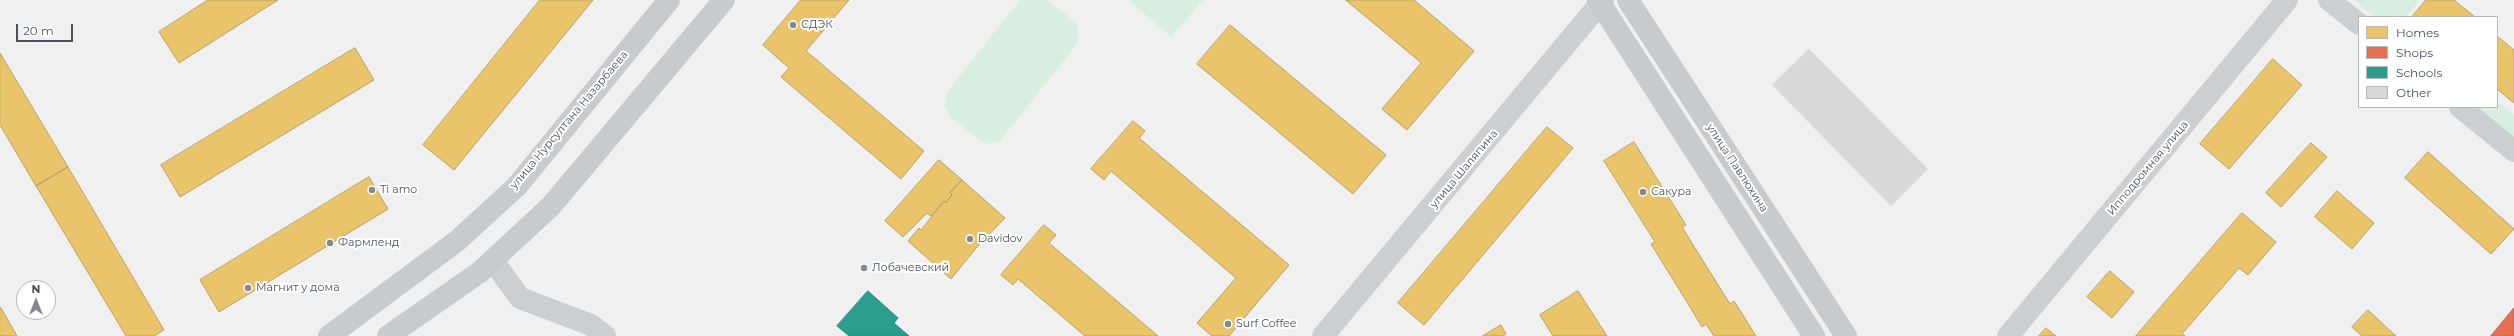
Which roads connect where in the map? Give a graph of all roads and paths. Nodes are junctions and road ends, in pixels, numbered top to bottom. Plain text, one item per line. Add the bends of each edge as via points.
1 (669, 0) edge
2 (724, 0) edge
3 (1628, 0) edge
4 (2287, 0) edge
5 (2329, 0) edge
6 (1601, 1) edge
7 (2358, 23) edge
8 (2461, 108) edge
9 (2514, 151) edge
10 (494, 261) junction
11 (329, 336) edge
12 (388, 336) edge
13 (605, 336) edge
14 (1323, 336) edge
15 (1814, 336) edge
16 (1846, 336) edge
17 (2008, 336) edge

1 - 11 main road, улица Нурсултана Назарбаева via 516,186 457,241
2 - 10 main road via 551,206
3 - 16 main road, улица Павлюхина
4 - 17 street, Ипподромная улица
5 - 7 street
6 - 14 street, улица Шаляпина
6 - 15 main road
8 - 9 street
10 - 12 main road
10 - 13 street via 520,298 591,325

